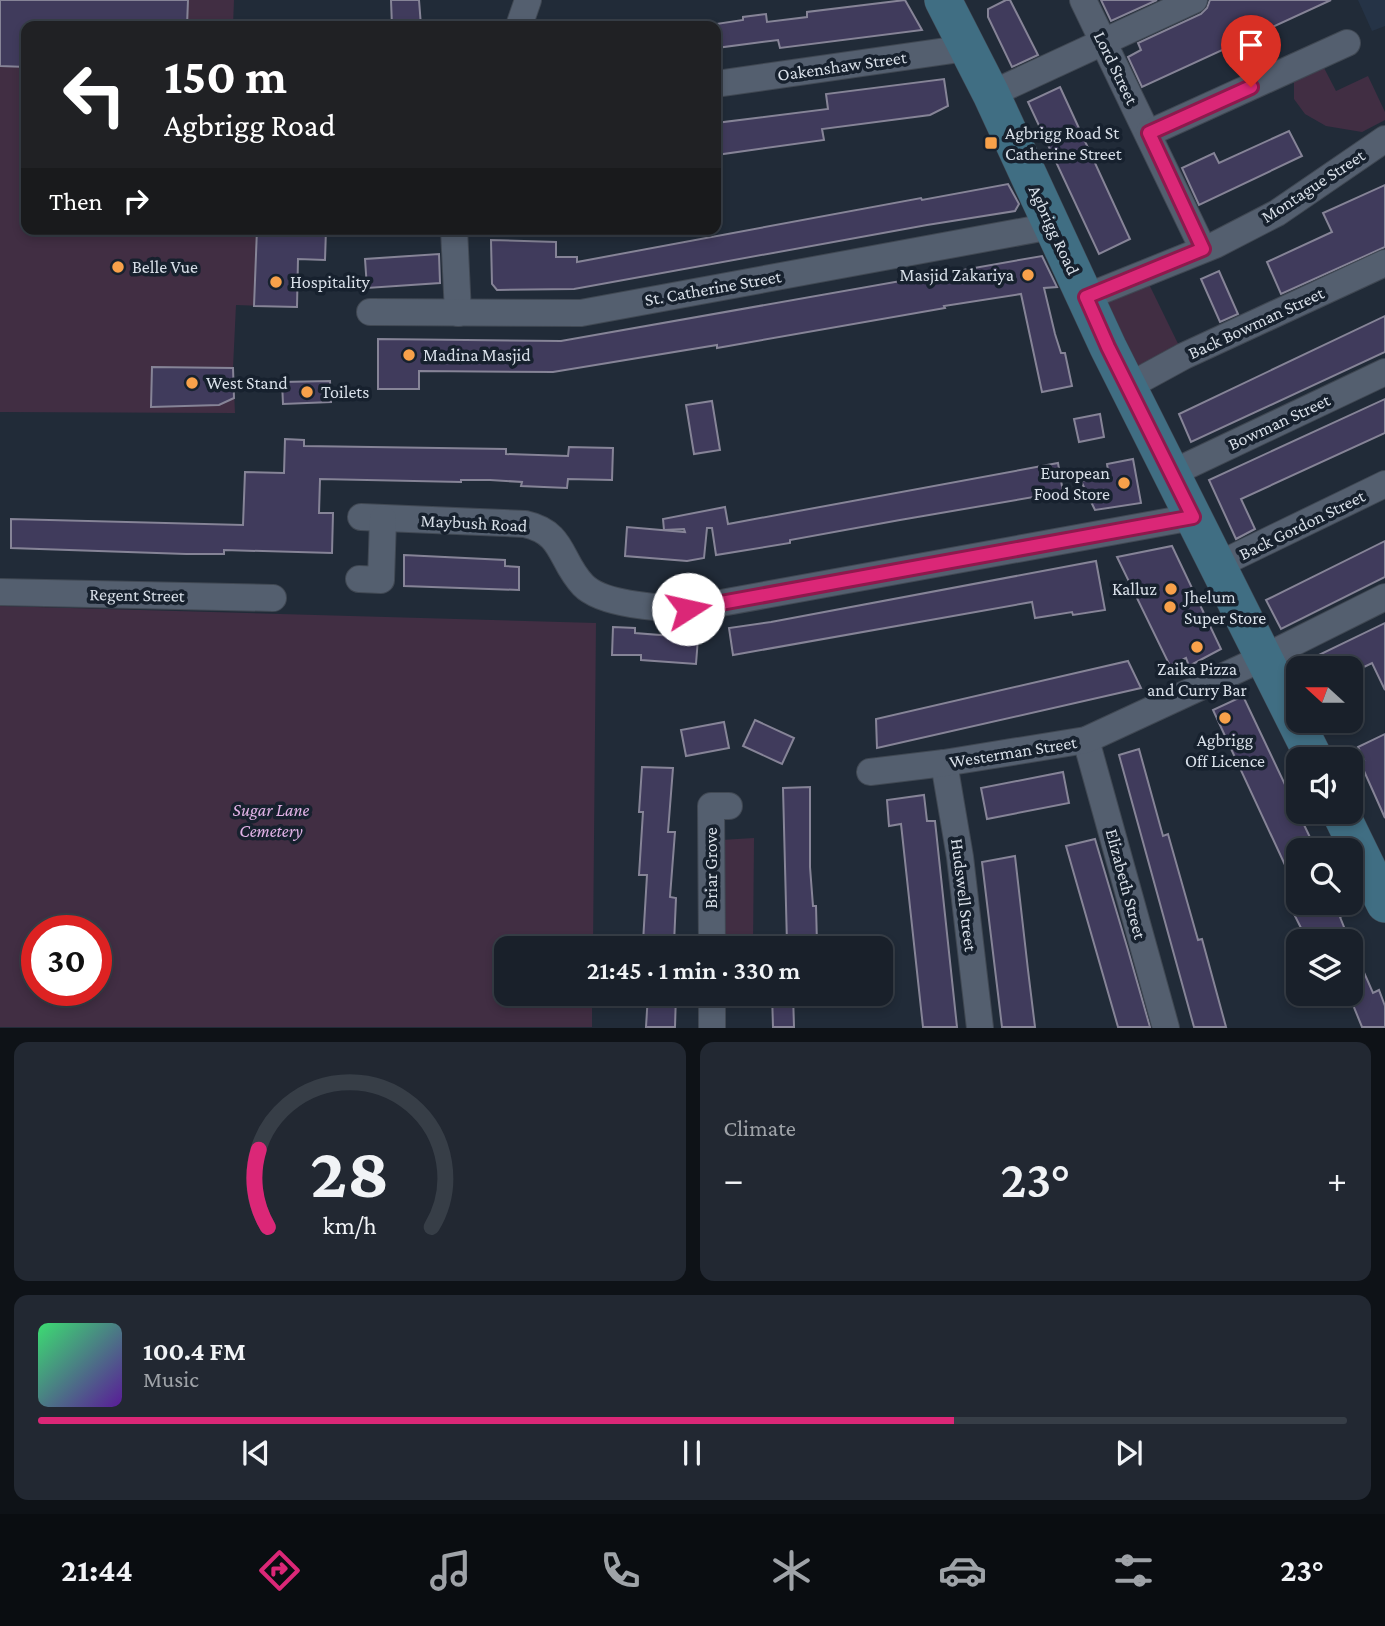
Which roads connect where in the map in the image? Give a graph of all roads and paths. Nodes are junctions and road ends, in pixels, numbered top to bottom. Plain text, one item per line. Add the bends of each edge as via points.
1 (528, 0) edge
2 (943, 0) edge
3 (1083, 0) edge
4 (1194, 0) edge
5 (521, 21) edge
6 (1104, 42) junction
7 (1347, 43) dead end
8 (967, 48) junction
9 (721, 83) edge
10 (991, 94) junction
11 (1149, 133) junction
12 (1385, 139) edge
13 (1052, 226) junction
14 (454, 235) edge
15 (1203, 249) junction
16 (1385, 263) edge
17 (1086, 297) junction
18 (370, 312) dead end
19 (458, 313) junction
20 (1385, 372) edge
21 (1129, 386) junction
22 (1172, 473) junction
23 (1385, 484) edge
24 (1193, 517) junction
25 (1218, 565) junction
26 (359, 579) dead end
27 (0, 592) edge
28 (1385, 597) edge
29 (273, 598) dead end
30 (1265, 657) junction
31 (1086, 740) junction
32 (1309, 747) edge
33 (944, 763) junction
34 (870, 772) dead end
35 (729, 806) dead end
36 (1346, 824) edge
37 (1385, 904) edge
38 (712, 936) edge
39 (712, 1006) edge
40 (712, 1027) edge
41 (979, 1027) edge
42 (1166, 1027) edge

1 - 5 street
2 - 8 main road, Agbrigg Road
3 - 6 street, Lord Street
4 - 6 street
6 - 10 street
6 - 11 street, Lord Street
7 - 11 street
8 - 9 street, Oakenshaw Street
8 - 10 main road, Agbrigg Road
10 - 13 main road, Agbrigg Road
11 - 15 street, Lord Street
12 - 15 street, Montague Street via 1277,213
13 - 17 main road, Agbrigg Road
13 - 19 street, St. Catherine Street via 581,313
14 - 19 street
15 - 17 street, Montague Street
16 - 21 street, Back Bowman Street
17 - 21 main road, Agbrigg Road
18 - 19 street, St. Catherine Street
20 - 22 street, Bowman Street
21 - 22 main road, Agbrigg Road
22 - 24 main road, Agbrigg Road
23 - 25 street, Back Gordon Street
24 - 25 main road, Agbrigg Road
24 - 26 street, Maybush Road via 688,609 600,597 584,586 564,551 539,527 372,518 381,580
25 - 30 main road, Agbrigg Road
27 - 29 street, Regent Street
28 - 30 street, Westerman Street
30 - 31 street, Westerman Street
30 - 32 main road, Agbrigg Road
31 - 33 street, Westerman Street
31 - 42 street, Elizabeth Street
33 - 34 street, Westerman Street
33 - 41 street, Hudswell Street via 960,857
35 - 38 street, Briar Grove via 711,806
36 - 37 main road
39 - 40 street

